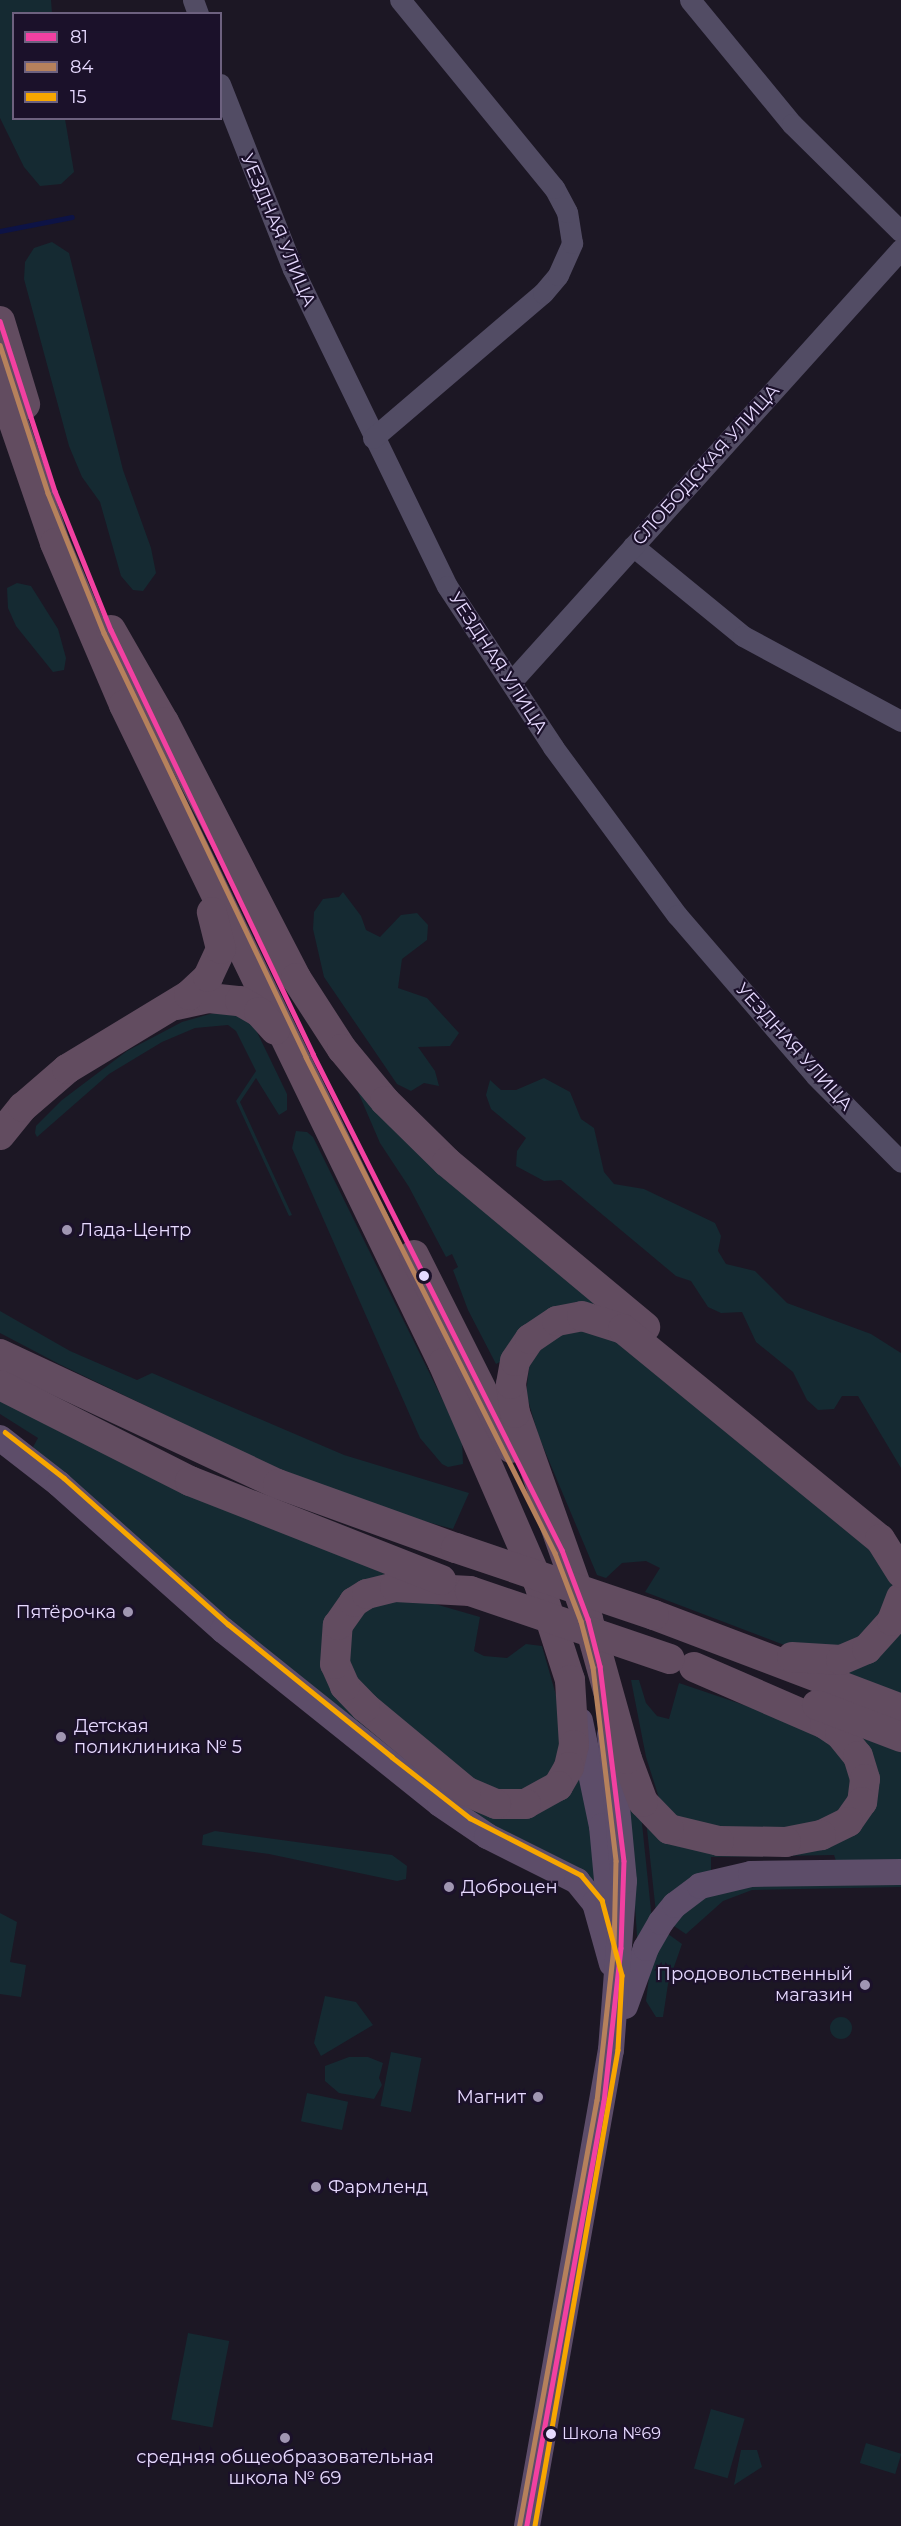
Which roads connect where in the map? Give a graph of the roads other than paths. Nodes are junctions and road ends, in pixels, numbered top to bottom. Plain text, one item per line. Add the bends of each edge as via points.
1 (400, 0) edge
2 (690, 0) edge
3 (222, 89) edge
4 (901, 231) edge
5 (901, 249) edge
6 (0, 321) edge
7 (0, 383) edge
8 (373, 438) junction
9 (633, 546) junction
10 (69, 578) junction
11 (111, 630) junction
12 (511, 682) junction
13 (901, 722) edge
14 (173, 1006) junction
15 (303, 1072) junction
16 (0, 1135) edge
17 (901, 1162) edge
18 (0, 1354) edge
19 (0, 1385) edge
20 (0, 1438) edge
21 (901, 1535) edge
22 (562, 1550) junction
23 (901, 1574) edge
24 (471, 1591) junction
25 (901, 1598) edge
26 (710, 1636) junction
27 (682, 1663) junction
28 (600, 1666) junction
29 (570, 1680) junction
30 (901, 1709) edge
31 (901, 1737) edge
32 (901, 1872) edge
33 (616, 1985) junction
34 (611, 2050) junction
35 (527, 2526) edge

1 - 8 street via 554,188 567,212 572,243 558,275 543,293
2 - 4 street via 792,124
3 - 8 street, УЕЗДНАЯ УЛИЦА via 293,269
5 - 9 street, СЛОБОДСКАЯ УЛИЦА
6 - 11 highway via 55,491
7 - 10 highway
8 - 12 street, УЕЗДНАЯ УЛИЦА via 447,586
9 - 12 street, СЛОБОДСКАЯ УЛИЦА
9 - 13 street via 742,636
10 - 14 highway via 121,727 220,934 215,967 199,986
10 - 15 highway via 129,716
11 - 21 highway via 164,722 296,978 364,1077 475,1188
11 - 22 highway via 308,1044
12 - 17 street, УЕЗДНАЯ УЛИЦА via 553,747 677,915 815,1075
14 - 15 highway via 219,998 250,1006 270,1024
14 - 16 highway via 68,1069 23,1107
15 - 29 highway via 443,1363 518,1533 552,1618
18 - 26 highway, bridge via 278,1484
19 - 24 highway via 190,1480
20 - 33 main road via 60,1484 223,1630 440,1804 487,1836 577,1881 597,1910
22 - 23 highway via 546,1492 519,1429 511,1384 515,1361 530,1339 557,1321 582,1316 611,1323 634,1338 880,1539
22 - 28 highway via 588,1619
24 - 27 highway, bridge
24 - 29 highway via 395,1587 354,1602 338,1625 333,1651 339,1675 352,1695 466,1791 487,1802 514,1806 549,1793 569,1767 574,1722
25 - 26 highway via 892,1621 877,1641 841,1660 789,1656
26 - 30 highway
27 - 28 highway via 825,1724 850,1744 865,1779 862,1802 848,1822 821,1835 786,1842 700,1839 669,1829 653,1815 637,1788
27 - 31 highway via 810,1703
28 - 33 main road via 624,1861
29 - 33 main road via 602,1826
32 - 34 main road via 752,1874 715,1880 688,1894 661,1922 646,1948
33 - 34 main road
34 - 35 main road

